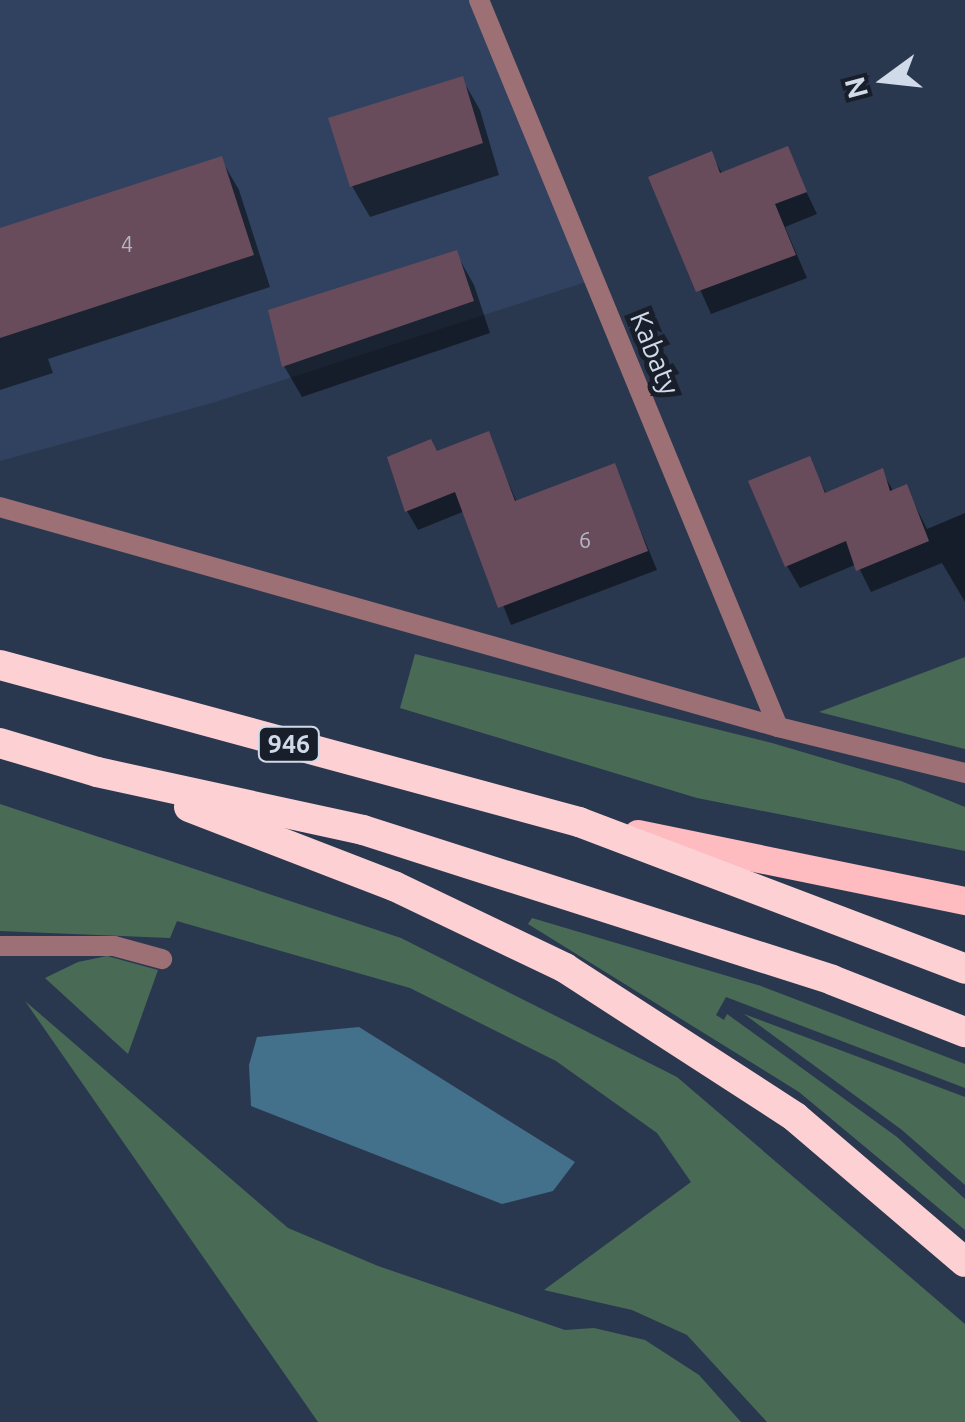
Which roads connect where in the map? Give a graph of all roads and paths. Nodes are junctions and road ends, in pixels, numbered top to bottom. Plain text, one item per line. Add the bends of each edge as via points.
1 (479, 0) edge
2 (0, 507) edge
3 (0, 665) edge
4 (778, 727) junction
5 (0, 743) edge
6 (98, 772) junction
7 (965, 773) edge
8 (579, 822) junction
9 (965, 900) edge
10 (0, 946) edge
11 (162, 959) dead end
12 (965, 969) edge
13 (965, 1032) edge
14 (965, 1262) edge

1 - 4 street, Kabaty
2 - 4 street
3 - 8 highway, 946
4 - 7 street
5 - 6 highway
6 - 13 highway via 363,830 832,980
6 - 14 highway via 394,886 565,968 795,1117
8 - 9 highway
8 - 12 highway
10 - 11 street via 114,946

